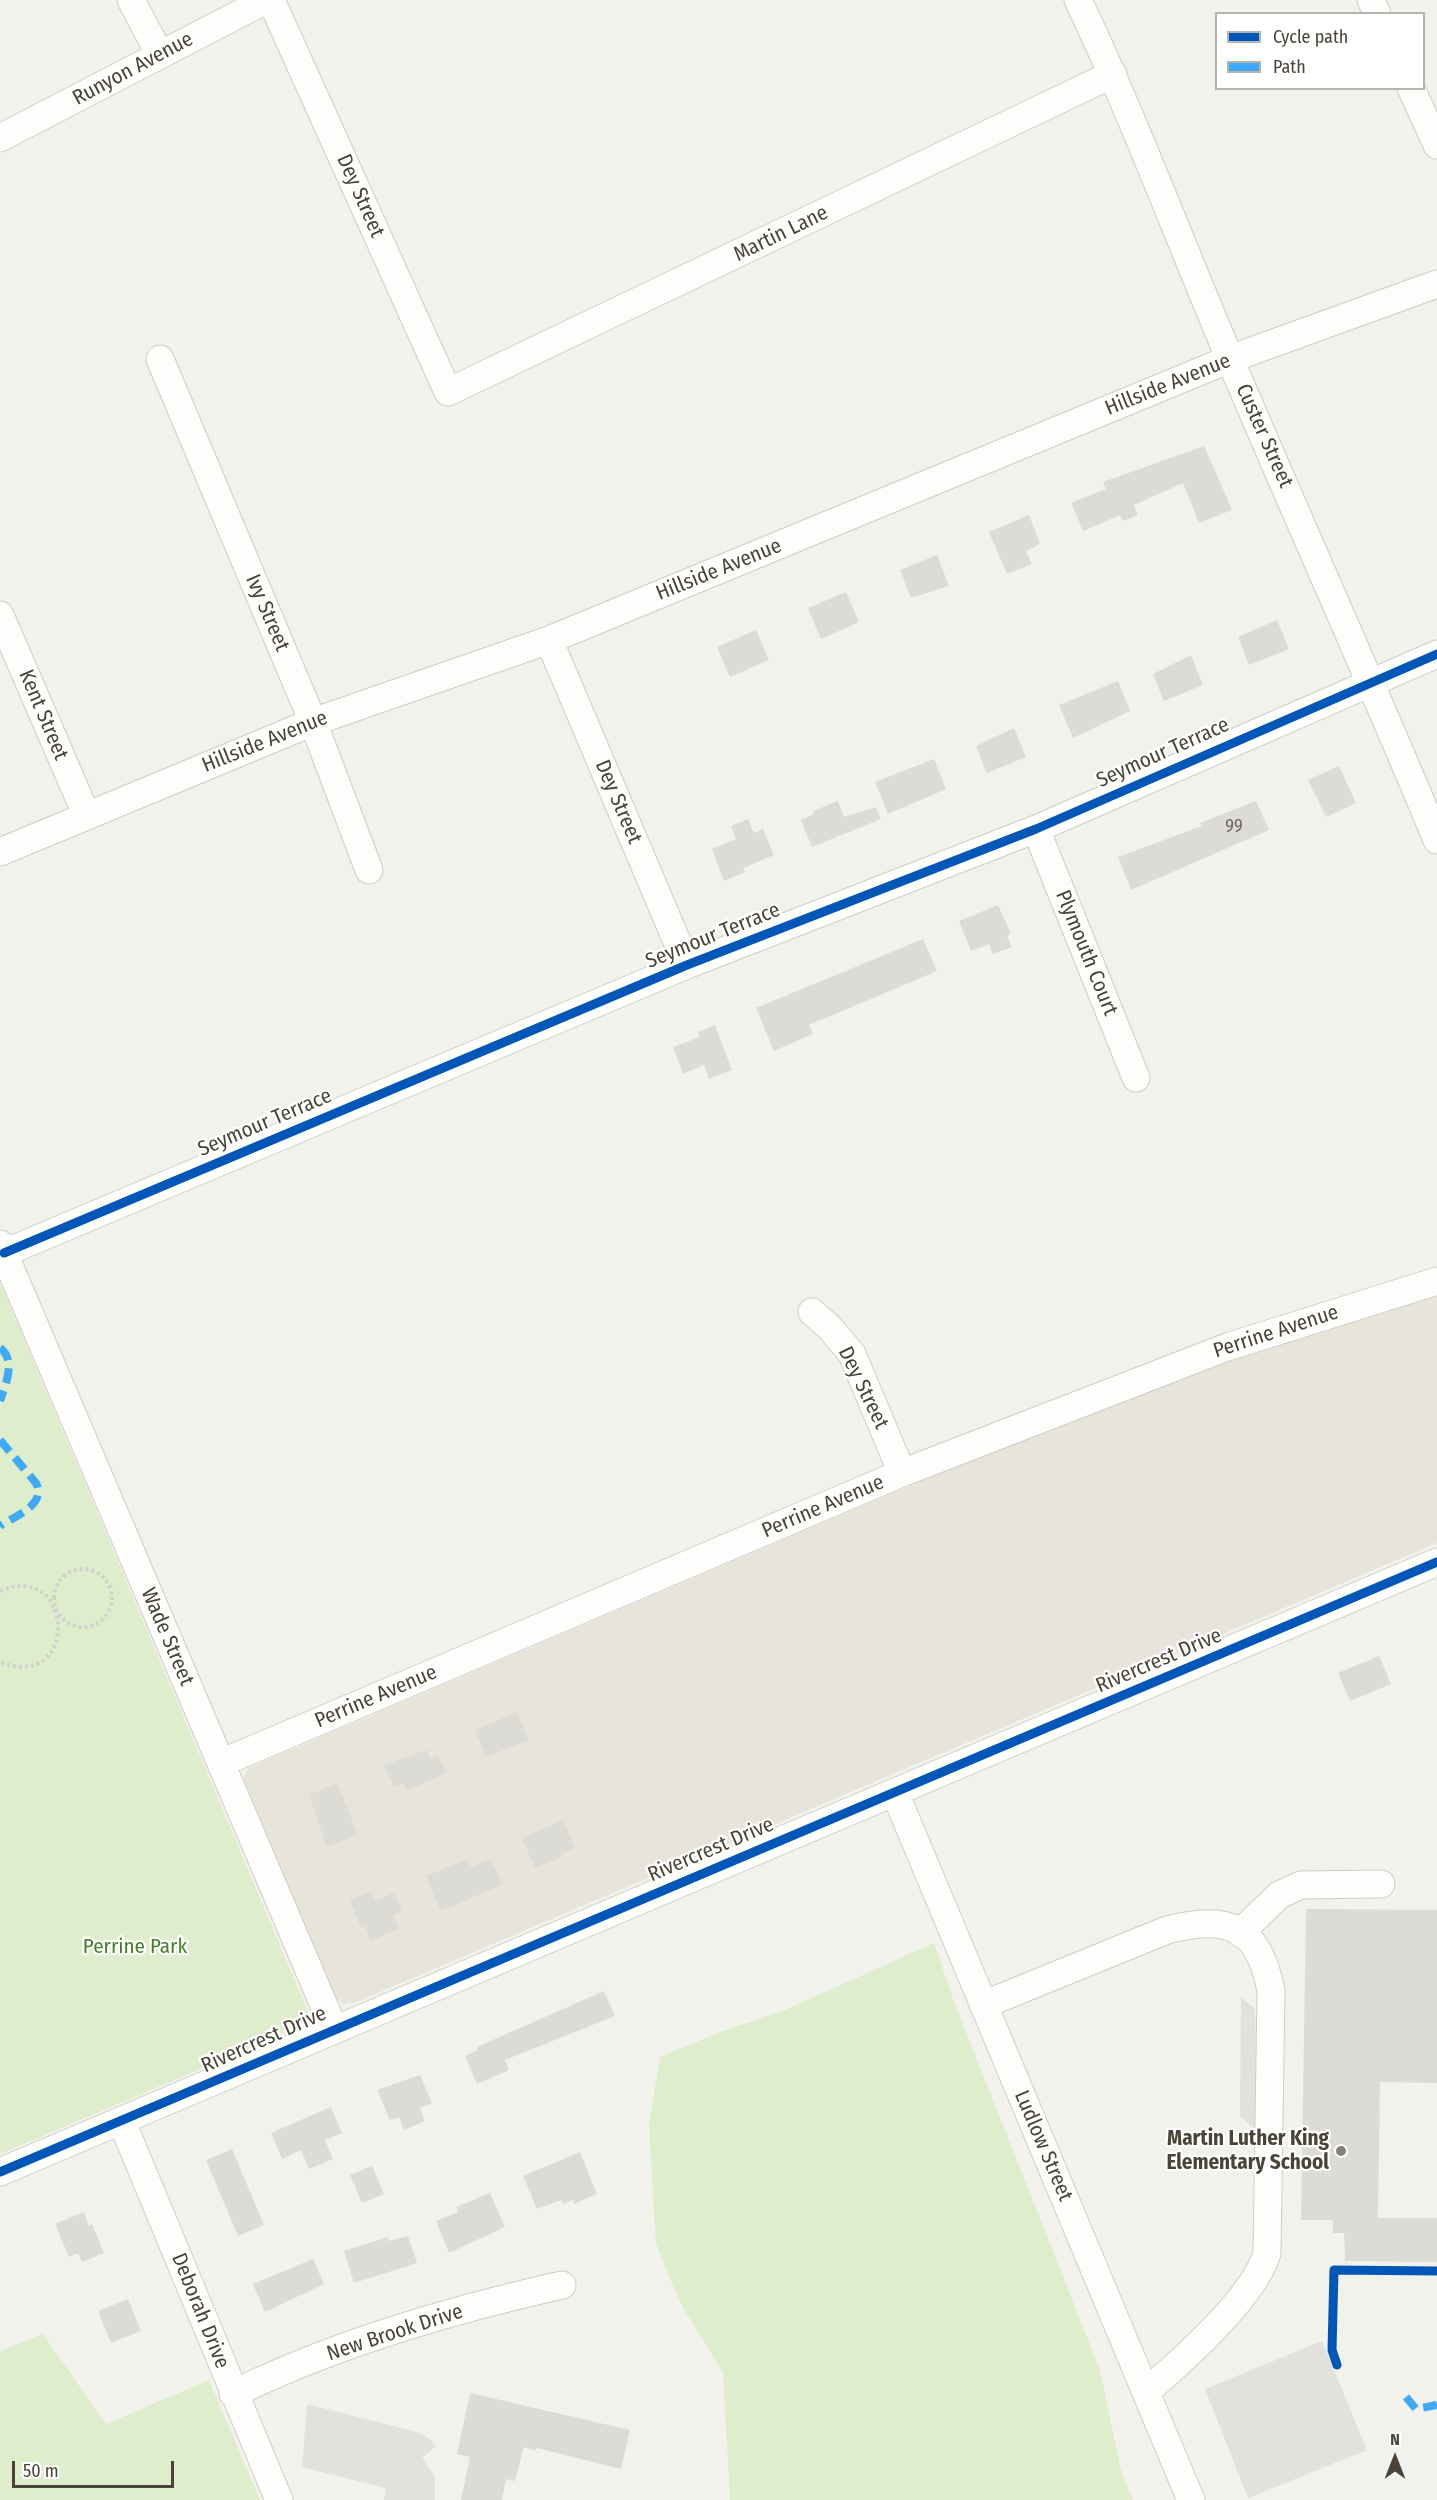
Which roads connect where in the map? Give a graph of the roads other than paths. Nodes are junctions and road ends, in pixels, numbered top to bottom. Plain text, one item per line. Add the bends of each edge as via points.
1 (131, 0) edge
2 (266, 0) edge
3 (272, 0) edge
4 (1078, 0) edge
5 (160, 55) junction
6 (1113, 74) junction
7 (1412, 90) edge
8 (0, 138) edge
9 (1437, 145) edge
10 (1437, 285) edge
11 (160, 358) dead end
12 (1230, 359) junction
13 (448, 392) joint
14 (0, 615) edge
15 (549, 640) junction
16 (1437, 654) edge
17 (1372, 681) junction
18 (313, 722) junction
19 (86, 814) junction
20 (1036, 828) junction
21 (1437, 840) edge
22 (0, 852) edge
23 (369, 870) dead end
24 (687, 964) junction
25 (1136, 1078) dead end
26 (2, 1249) edge
27 (1437, 1281) edge
28 (812, 1312) dead end
29 (902, 1473) junction
30 (1437, 1562) edge
31 (221, 1763) junction
32 (895, 1792) junction
33 (1381, 1884) dead end
34 (1240, 1933) junction
35 (983, 2004) junction
36 (334, 2029) junction
37 (122, 2122) junction
38 (0, 2172) edge
39 (562, 2285) dead end
40 (1147, 2391) junction
41 (233, 2394) junction
42 (279, 2500) edge
43 (1191, 2500) edge

1 - 5 street
2 - 5 street, Runyon Avenue
3 - 13 street, Dey Street
4 - 6 street, Custer Street
5 - 8 street, Runyon Avenue
6 - 12 street, Custer Street
6 - 13 street, Martin Lane
7 - 9 street
10 - 12 street, Hillside Avenue
11 - 18 street, Ivy Street
12 - 15 street, Hillside Avenue
12 - 17 street, Custer Street
14 - 19 street, Kent Street
15 - 18 street, Hillside Avenue
15 - 24 street, Dey Street
16 - 17 street, Seymour Terrace
17 - 20 street, Seymour Terrace
17 - 21 street, Custer Street
18 - 19 street, Hillside Avenue
18 - 23 street, Ivy Street
19 - 22 street, Hillside Avenue
20 - 24 street, Seymour Terrace
20 - 25 street, Plymouth Court
24 - 26 street, Seymour Terrace
26 - 31 street, Wade Street
27 - 29 street, Perrine Avenue via 1227,1347
28 - 29 street, Dey Street via 852,1354
29 - 31 street, Perrine Avenue
30 - 32 street, Rivercrest Drive
31 - 36 street, Wade Street
32 - 35 street, Ludlow Street
32 - 36 street, Rivercrest Drive
33 - 34 street via 1301,1885 1279,1895
34 - 35 street via 1211,1924 1167,1930
34 - 40 street via 1249,1936 1261,1952 1271,1991 1267,2253 1263,2268 1246,2291
35 - 40 street, Ludlow Street
36 - 37 street, Rivercrest Drive
37 - 38 street, Rivercrest Drive
37 - 41 street, Deborah Drive
39 - 41 street, New Brook Drive via 508,2297 356,2343
40 - 43 street, Ludlow Street
41 - 42 street, Deborah Drive

